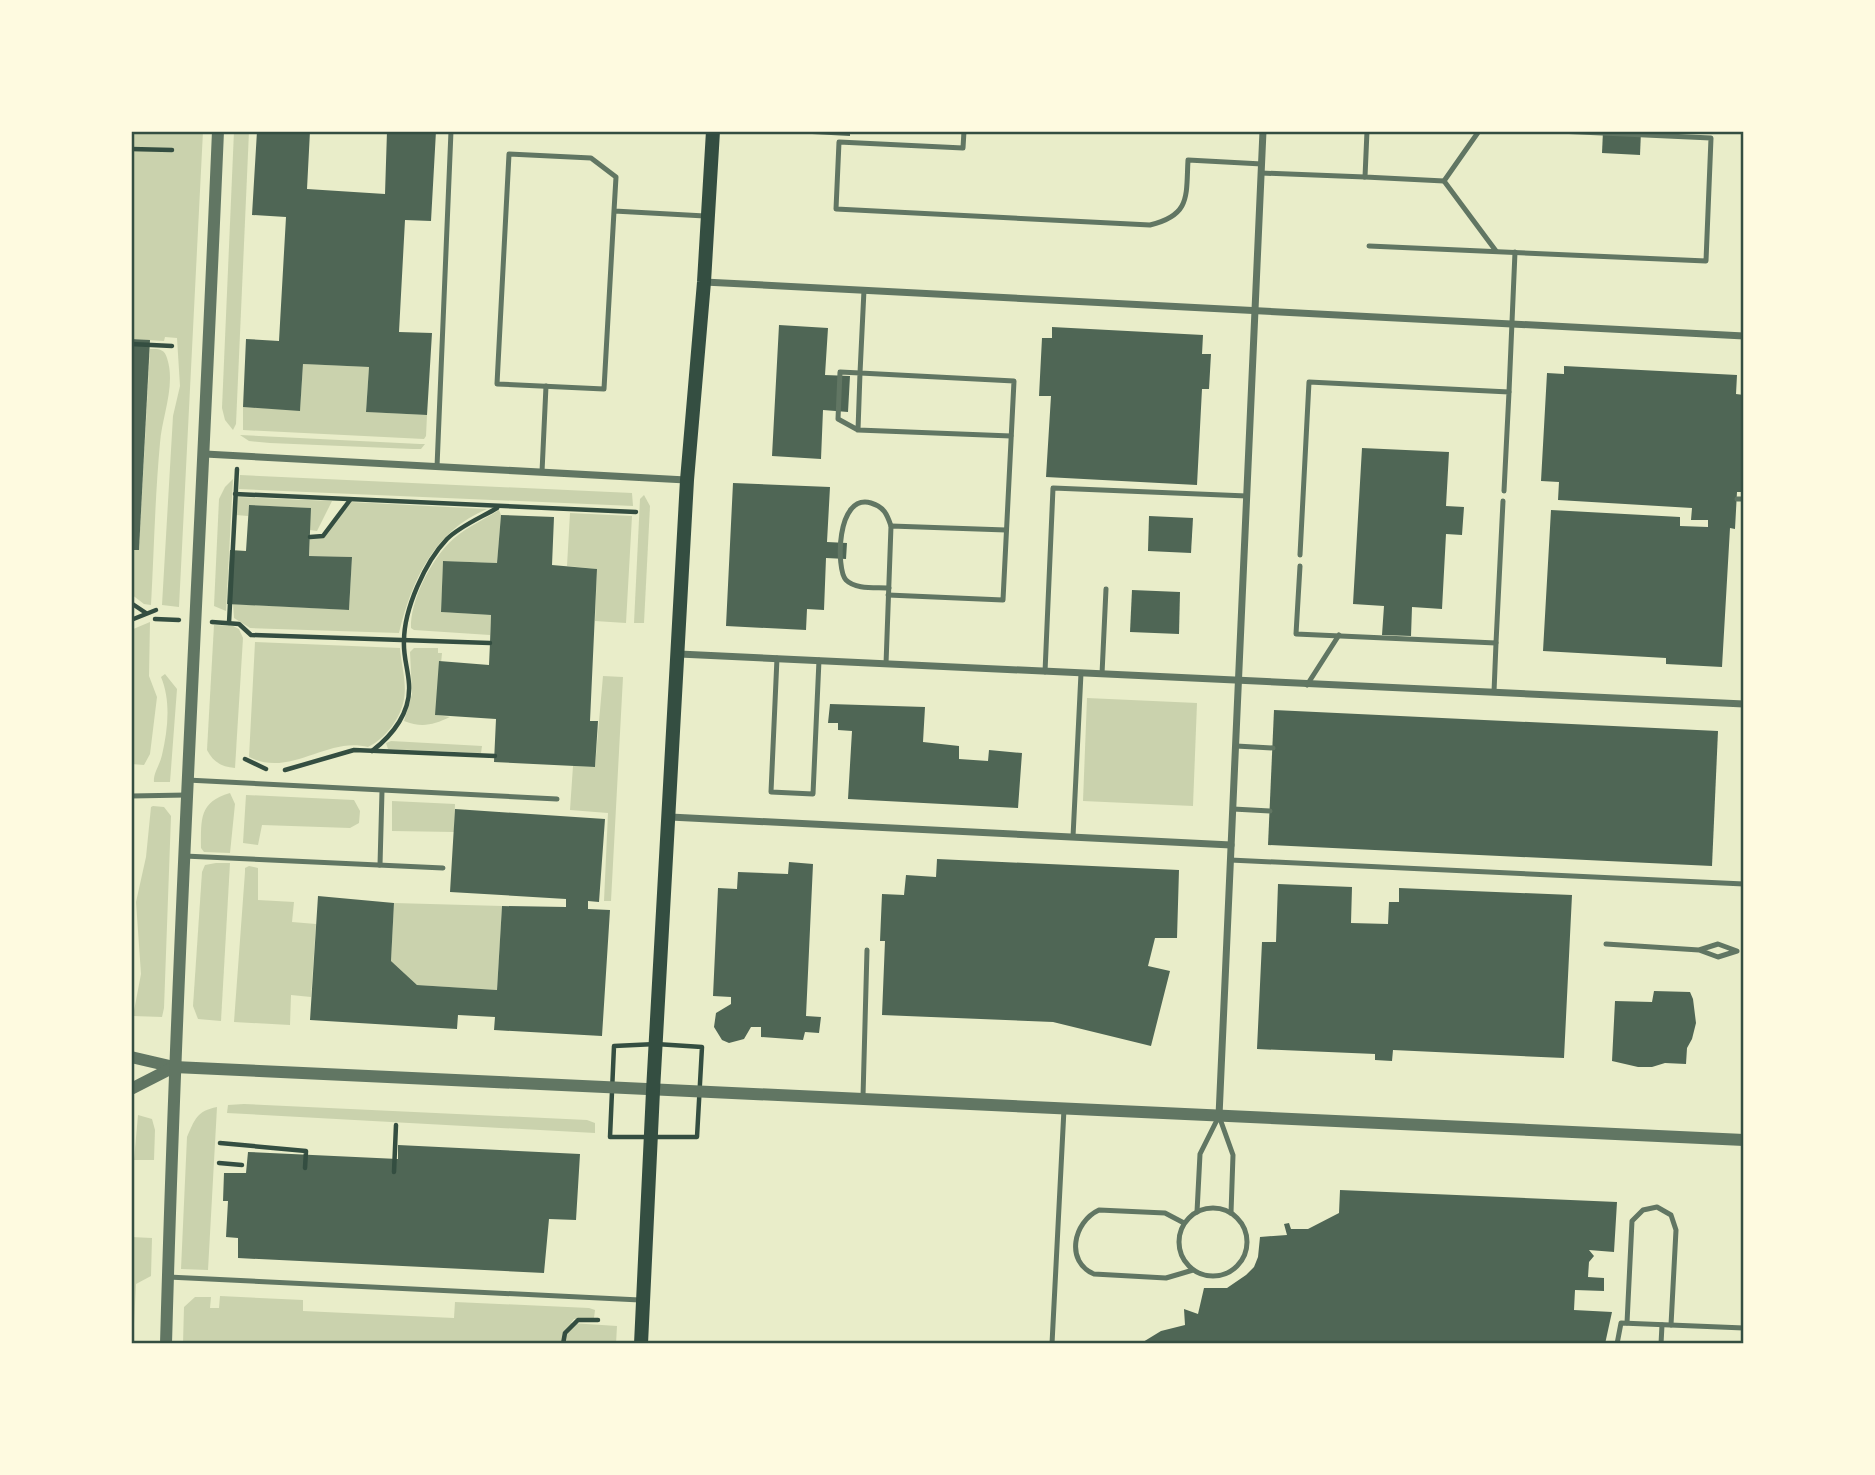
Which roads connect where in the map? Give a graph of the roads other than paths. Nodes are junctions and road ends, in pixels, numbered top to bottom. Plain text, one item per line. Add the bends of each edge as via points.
1 (218, 131) edge
2 (451, 131) edge
3 (713, 131) edge
4 (964, 131) edge
5 (1263, 131) edge
6 (1367, 131) edge
7 (1479, 131) edge
8 (1558, 131) edge
9 (1261, 168) junction
10 (1365, 177) junction
11 (1444, 181) junction
12 (614, 211) junction
13 (708, 216) junction
14 (1369, 246) dead end
15 (1496, 251) junction
16 (1515, 253) junction
17 (704, 282) junction
18 (864, 290) junction
19 (1255, 310) junction
20 (1512, 323) junction
21 (1744, 336) edge
22 (860, 373) junction
23 (546, 386) junction
24 (1509, 392) junction
25 (858, 430) junction
26 (1011, 436) junction
27 (205, 454) junction
28 (437, 467) junction
29 (542, 472) junction
30 (687, 480) junction
31 (1504, 491) dead end
32 (1247, 496) junction
33 (1503, 501) dead end
34 (891, 526) junction
35 (1006, 530) junction
36 (1300, 555) dead end
37 (1300, 566) dead end
38 (1106, 589) dead end
39 (888, 591) junction
40 (1339, 635) junction
41 (1496, 643) junction
42 (679, 654) junction
43 (777, 658) junction
44 (819, 660) junction
45 (886, 664) junction
46 (1045, 672) junction
47 (1081, 673) junction
48 (1102, 674) junction
49 (1238, 681) junction
50 (1307, 685) junction
51 (1494, 692) junction
52 (1744, 704) edge
53 (1236, 746) junction
54 (1273, 748) dead end
55 (187, 780) junction
56 (383, 792) junction
57 (187, 795) junction
58 (131, 796) edge
59 (557, 799) dead end
60 (1233, 809) junction
61 (1270, 811) dead end
62 (670, 817) junction
63 (1073, 837) junction
64 (1231, 845) junction
65 (184, 856) junction
66 (1230, 860) junction
67 (380, 865) junction
68 (443, 868) dead end
69 (1744, 884) edge
70 (1606, 944) dead end
71 (867, 950) dead end
72 (1699, 950) junction
73 (1741, 951) edge
74 (131, 1057) edge
75 (174, 1068) junction
76 (131, 1089) edge
77 (653, 1091) junction
78 (863, 1100) junction
79 (1064, 1109) junction
80 (1219, 1116) junction
81 (1744, 1139) edge
82 (1197, 1212) junction
83 (1231, 1213) junction
84 (1184, 1223) junction
85 (1193, 1270) junction
86 (168, 1277) junction
87 (643, 1300) junction
88 (1627, 1323) junction
89 (1662, 1325) junction
90 (1671, 1325) junction
91 (1744, 1328) edge
92 (166, 1344) edge
93 (641, 1344) edge
94 (1052, 1344) edge
95 (1617, 1344) edge
96 (1661, 1344) edge

1 - 27 street
2 - 28 lane
3 - 13 main road
4 - 9 lane via 963,148 839,142 836,209 1150,225 1172,217 1186,200 1188,160
5 - 9 street
6 - 10 lane
7 - 11 lane
8 - 16 lane via 1711,138 1706,261
9 - 10 lane
9 - 19 street
10 - 11 lane
11 - 15 lane
12 - 13 lane
12 - 23 lane via 604,389
12 - 23 lane via 616,177 591,158 509,154 497,384
13 - 17 main road
14 - 15 lane
15 - 16 lane
16 - 20 lane
17 - 18 street
17 - 30 main road
18 - 19 street
18 - 22 lane
19 - 20 street
19 - 32 street
20 - 21 street
20 - 24 lane
22 - 25 lane
22 - 25 lane via 840,372 838,419
22 - 26 lane via 1014,381
23 - 29 lane
24 - 31 lane
24 - 36 lane via 1309,382
25 - 26 lane
26 - 35 lane
27 - 28 street
27 - 55 street
28 - 29 street
29 - 30 street
30 - 42 main road
32 - 46 lane via 1053,488
32 - 49 street
33 - 41 lane
34 - 35 lane
34 - 39 lane
34 - 39 lane via 887,512 867,502 854,505 843,521 841,570 845,580
35 - 39 lane via 1003,600
37 - 40 lane via 1296,634
38 - 48 lane
39 - 45 lane
40 - 41 lane
40 - 50 lane
41 - 51 lane
42 - 43 street
42 - 62 main road
43 - 44 street
43 - 44 lane via 771,792 813,794
44 - 45 street
45 - 46 street
46 - 47 street
47 - 48 street
47 - 63 lane
48 - 49 street
49 - 50 street
49 - 53 street
50 - 51 street
51 - 52 street
53 - 54 lane
53 - 60 street
55 - 56 lane
55 - 57 street
56 - 59 lane
56 - 67 lane
57 - 58 lane
57 - 65 street
60 - 61 lane
60 - 64 street
62 - 63 street
62 - 77 main road
63 - 64 street
64 - 66 street
65 - 67 lane
65 - 75 street
66 - 69 lane
66 - 80 street
67 - 68 lane
70 - 72 lane
71 - 78 lane
72 - 73 lane via 1718,944
72 - 73 lane via 1718,957
74 - 75 street
75 - 76 street
75 - 77 street
75 - 86 street
77 - 78 street
77 - 87 main road
78 - 79 street
79 - 80 street
79 - 94 lane
80 - 81 street
80 - 82 lane via 1200,1154
80 - 83 lane via 1233,1155
82 - 83 lane via 1215,1208
82 - 84 lane
83 - 85 lane via 1247,1237 1242,1259 1225,1274 1202,1275
84 - 85 lane via 1180,1252
84 - 85 lane via 1165,1213 1099,1210 1090,1214 1077,1232 1076,1253 1079,1263 1094,1274 1166,1278
86 - 87 lane
86 - 92 street
87 - 93 main road
88 - 89 lane
88 - 90 lane via 1632,1222 1643,1210 1657,1207 1671,1215 1675,1230
88 - 95 lane via 1621,1323
89 - 90 lane
89 - 96 lane
90 - 91 lane

